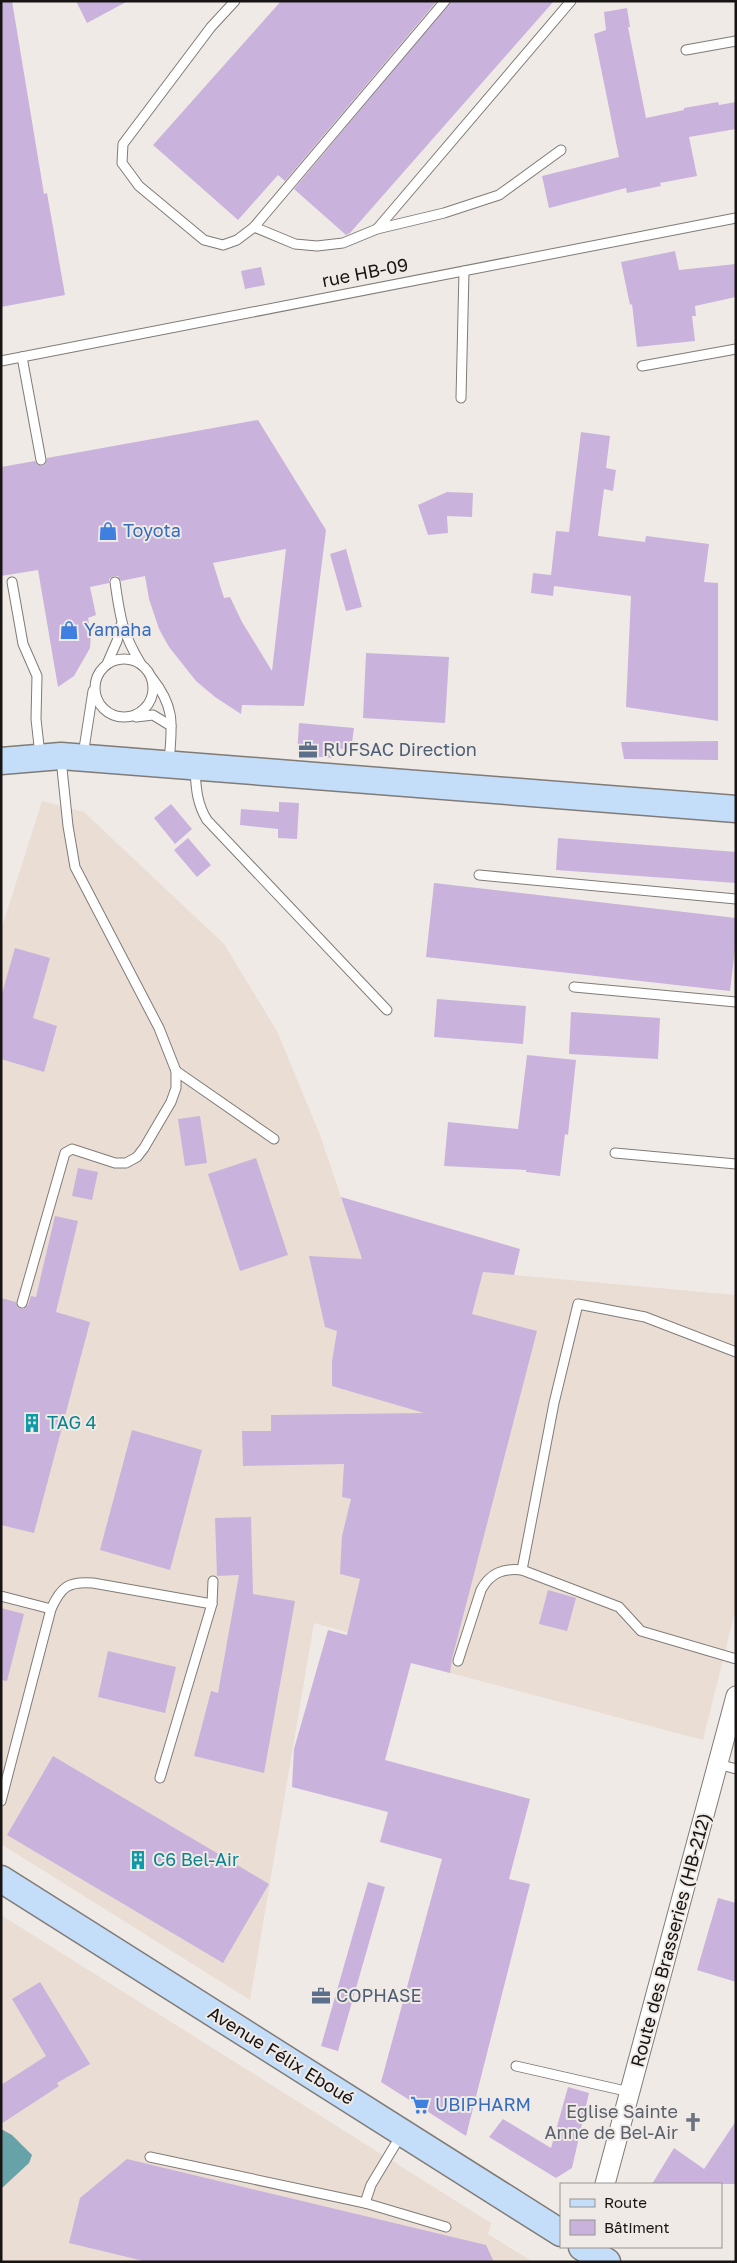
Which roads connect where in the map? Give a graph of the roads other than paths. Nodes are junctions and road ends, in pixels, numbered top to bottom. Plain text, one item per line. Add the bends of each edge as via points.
1 (235, 1) edge
2 (444, 1) edge
3 (572, 1) edge
4 (736, 41) edge
5 (686, 50) dead end
6 (561, 150) dead end
7 (736, 218) edge
8 (254, 227) junction
9 (377, 229) junction
10 (464, 271) junction
11 (736, 349) edge
12 (22, 357) junction
13 (1, 361) edge
14 (642, 366) dead end
15 (461, 398) dead end
16 (41, 460) dead end
17 (12, 582) dead end
18 (115, 582) dead end
19 (121, 625) junction
20 (107, 664) junction
21 (141, 664) junction
22 (151, 676) junction
23 (95, 684) junction
24 (131, 718) junction
25 (171, 726) junction
26 (61, 757) junction
27 (1, 761) edge
28 (169, 765) junction
29 (195, 767) junction
30 (736, 809) edge
31 (479, 875) dead end
32 (736, 900) edge
33 (574, 988) dead end
34 (736, 1002) edge
35 (387, 1010) dead end
36 (176, 1071) junction
37 (274, 1139) dead end
38 (615, 1153) dead end
39 (736, 1164) edge
40 (22, 1304) dead end
41 (736, 1352) edge
42 (522, 1570) junction
43 (213, 1581) dead end
44 (1, 1596) edge
45 (212, 1604) junction
46 (51, 1609) junction
47 (736, 1659) edge
48 (458, 1661) dead end
49 (736, 1696) edge
50 (727, 1767) edge
51 (160, 1778) dead end
52 (1, 1801) edge
53 (1, 1879) edge
54 (516, 2066) dead end
55 (630, 2092) junction
56 (402, 2133) junction
57 (150, 2157) dead end
58 (605, 2183) edge
59 (365, 2203) junction
60 (446, 2228) dead end
61 (560, 2233) edge

1 - 8 lane via 211,27 122,144 122,164 138,186 204,240 223,245 237,240
2 - 8 lane
3 - 9 lane
4 - 5 lane
6 - 9 lane via 498,196
7 - 10 lane, rue HB-09
8 - 9 lane via 295,244 316,246 343,243
10 - 12 lane, rue HB-09
10 - 15 lane
11 - 14 lane
12 - 13 lane, rue HB-09
12 - 16 lane
17 - 26 lane via 23,644 37,676 36,719
18 - 19 lane
19 - 20 lane
19 - 21 lane
20 - 21 lane via 118,659 130,659
20 - 23 lane via 99,672
21 - 22 lane
22 - 24 lane via 151,701 141,713
22 - 25 lane via 164,693
23 - 24 lane via 96,698 105,712
23 - 26 lane
24 - 25 lane via 154,715
25 - 28 lane
26 - 27 street
26 - 28 street
26 - 36 lane via 75,867 159,1028
28 - 29 street
29 - 30 street
29 - 35 lane via 196,791 207,820
31 - 32 lane
33 - 34 lane
36 - 37 lane
36 - 40 lane via 176,1088 171,1102 137,1156 115,1163 72,1149 64,1153
38 - 39 lane
41 - 42 lane via 644,1317 578,1304 554,1404
42 - 47 lane via 619,1607 641,1631
42 - 48 lane via 499,1572 486,1580
43 - 45 lane
44 - 46 lane
45 - 46 lane via 84,1582 64,1587
45 - 51 lane
46 - 52 lane
49 - 50 street, Route des Brasseries (HB-212)
50 - 55 street, Route des Brasseries (HB-212)
53 - 56 street, Avenue Félix Eboué
54 - 55 lane
55 - 58 street, Route des Brasseries (HB-212)
56 - 59 lane
56 - 61 street, Avenue Félix Eboué
57 - 59 lane
59 - 60 lane

